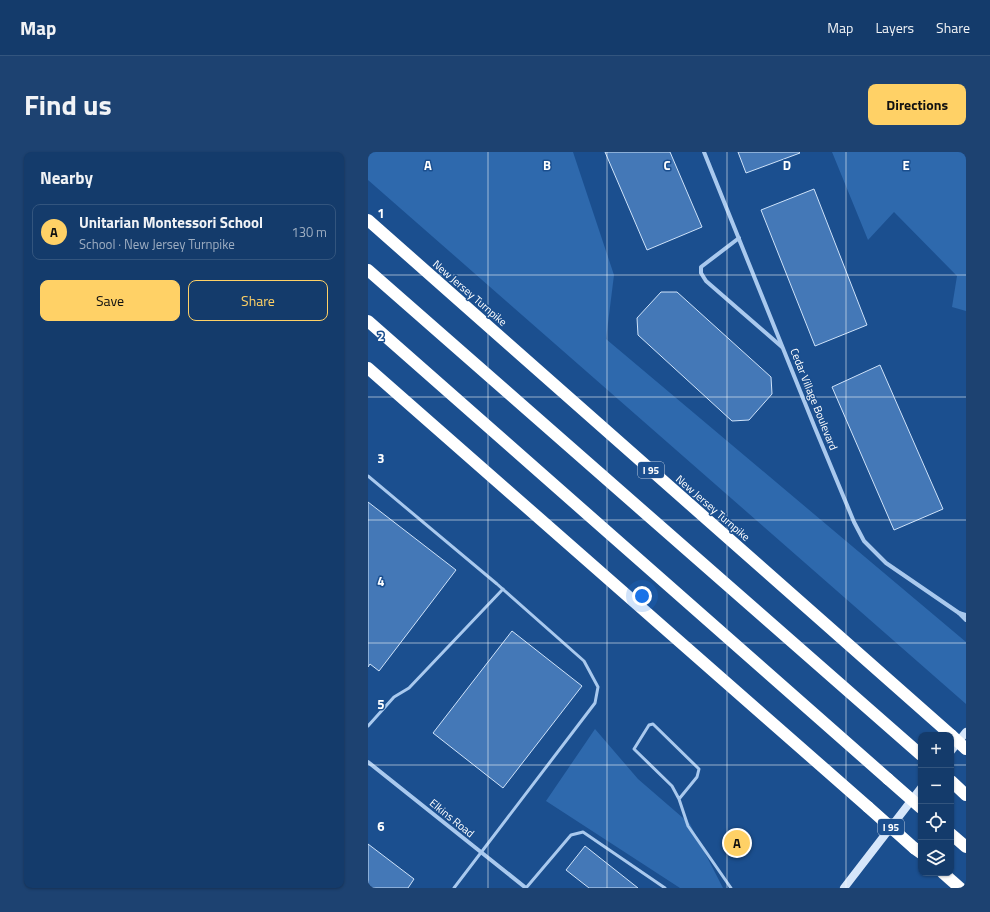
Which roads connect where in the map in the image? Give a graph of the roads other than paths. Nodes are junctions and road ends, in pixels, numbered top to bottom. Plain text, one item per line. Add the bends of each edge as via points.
1 (704, 152) edge
2 (368, 220) edge
3 (738, 238) junction
4 (368, 270) edge
5 (368, 321) edge
6 (783, 347) junction
7 (368, 368) edge
8 (368, 476) edge
9 (503, 589) junction
10 (959, 613) junction
11 (966, 615) edge
12 (966, 620) edge
13 (368, 726) edge
14 (948, 732) edge
15 (966, 732) edge
16 (954, 738) edge
17 (954, 746) edge
18 (966, 749) edge
19 (917, 751) edge
20 (368, 762) edge
21 (918, 792) edge
22 (679, 799) junction
23 (918, 805) edge
24 (954, 837) edge
25 (966, 847) edge
26 (918, 850) edge
27 (481, 852) junction
28 (946, 876) edge
29 (454, 888) edge
30 (526, 888) edge
31 (665, 888) edge
32 (731, 888) edge
33 (844, 888) edge
34 (960, 888) edge

1 - 3 street, Cedar Village Boulevard
2 - 14 highway, New Jersey Turnpike / I 95
3 - 6 street, Cedar Village Boulevard
3 - 6 street via 701,267 701,272 706,281
4 - 19 highway
5 - 23 highway, bridge
6 - 10 street, Cedar Village Boulevard via 864,541 886,563
7 - 26 highway, I 95, bridge
8 - 9 lane
9 - 13 lane via 409,688 394,697
9 - 27 lane via 584,661 598,688 596,703
10 - 11 street, Cedar Village Boulevard
10 - 12 street, Cedar Village Boulevard
15 - 17 street
16 - 18 highway, New Jersey Turnpike / I 95, bridge
20 - 27 street, Elkins Road
21 - 33 street
22 - 22 lane via 697,777 699,769 653,724 649,725 634,749 672,786
22 - 32 lane via 688,826
24 - 25 highway
27 - 29 lane
27 - 30 street, Elkins Road
28 - 34 highway
30 - 31 lane via 572,835 583,832

